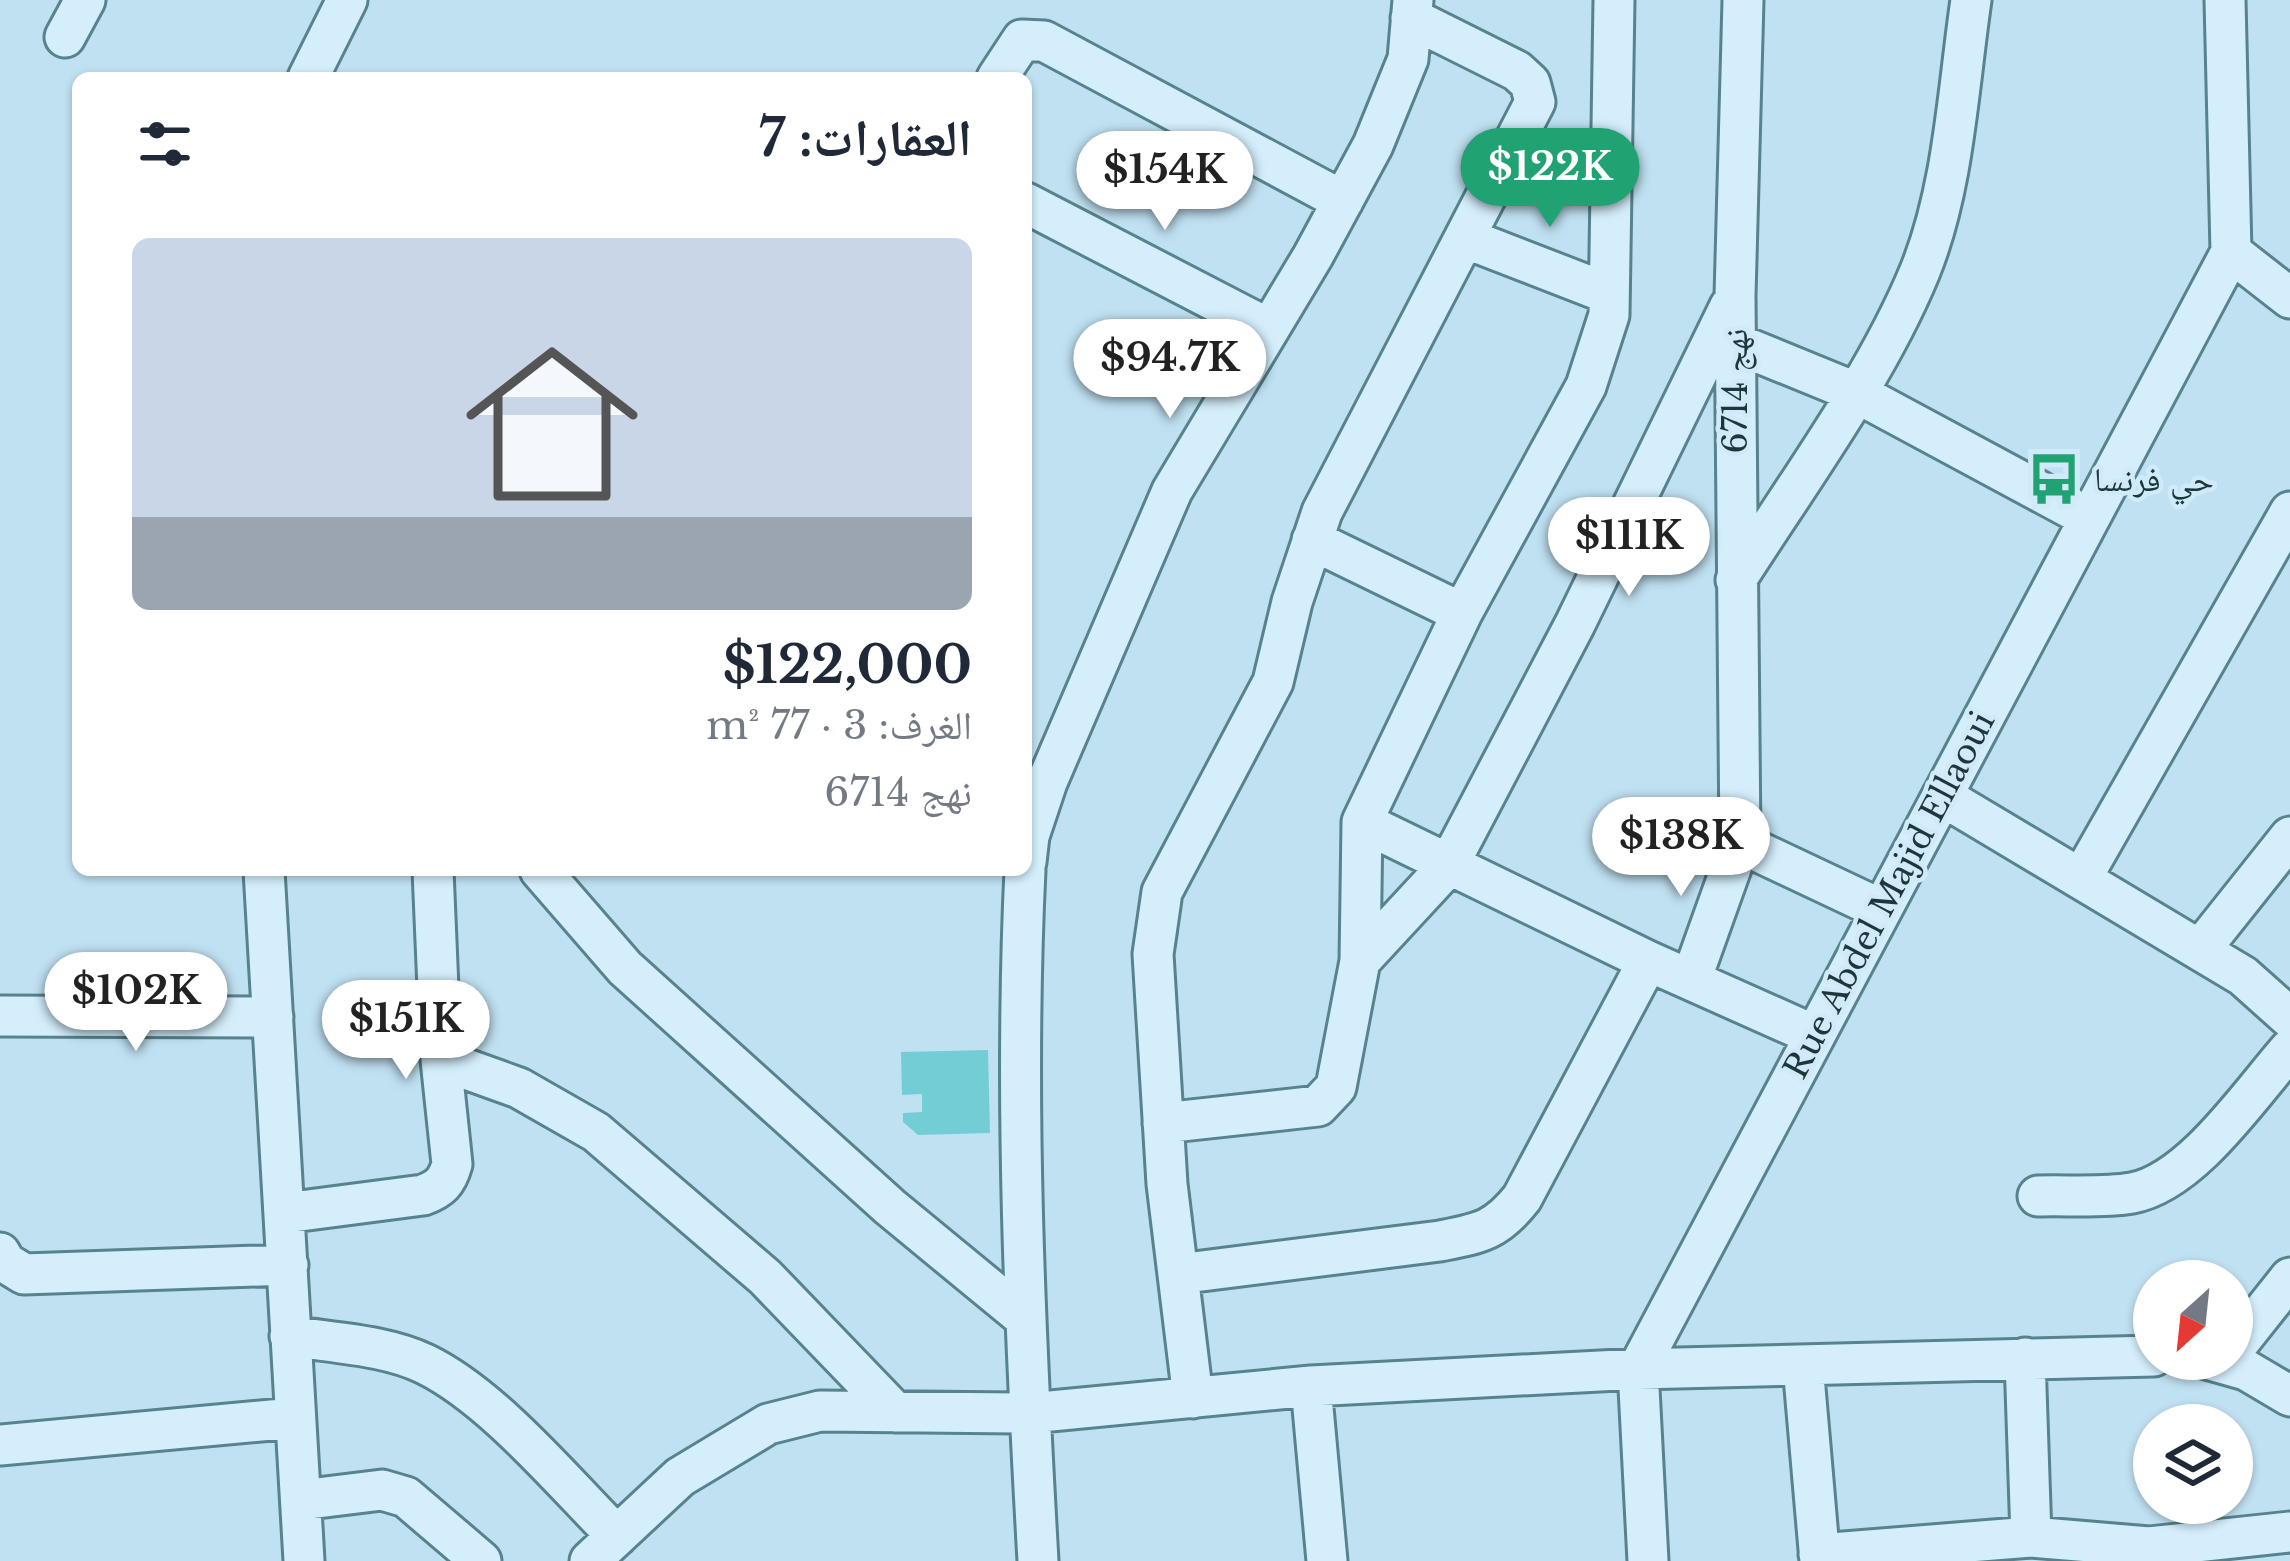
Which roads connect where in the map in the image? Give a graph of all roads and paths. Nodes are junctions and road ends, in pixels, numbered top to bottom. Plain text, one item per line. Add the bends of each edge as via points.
1 (85, 0) edge
2 (347, 0) edge
3 (1614, 0) edge
4 (1743, 0) edge
5 (1971, 0) edge
6 (2225, 0) edge
7 (1412, 9) edge
8 (65, 37) dead end
9 (311, 72) edge
10 (1002, 72) edge
11 (1343, 201) junction
12 (1032, 206) edge
13 (1466, 238) junction
14 (2231, 252) junction
15 (1607, 293) junction
16 (1735, 296) junction
17 (2290, 298) edge
18 (1269, 329) junction
19 (1735, 344) junction
20 (1855, 392) junction
21 (2290, 512) edge
22 (2090, 518) junction
23 (1312, 540) junction
24 (1735, 582) junction
25 (1462, 614) junction
26 (1036, 782) edge
27 (1942, 796) junction
28 (1362, 822) junction
29 (2290, 837) edge
30 (1740, 843) junction
31 (1448, 866) junction
32 (264, 876) edge
33 (433, 876) edge
34 (546, 876) edge
35 (1026, 876) edge
36 (2081, 879) junction
37 (1880, 908) junction
38 (2200, 950) junction
39 (1360, 961) junction
40 (1648, 961) junction
41 (1691, 980) junction
42 (0, 1016) edge
43 (273, 1017) junction
44 (2290, 1018) edge
45 (1814, 1035) junction
46 (2290, 1049) edge
47 (441, 1060) junction
48 (1163, 1123) junction
49 (2038, 1196) dead end
50 (285, 1213) junction
51 (0, 1253) edge
52 (288, 1264) junction
53 (1178, 1274) junction
54 (2290, 1278) edge
55 (1026, 1319) junction
56 (2253, 1322) edge
57 (290, 1336) junction
58 (2133, 1356) edge
59 (2025, 1358) junction
60 (1803, 1364) junction
61 (1638, 1369) junction
62 (2253, 1374) edge
63 (1311, 1386) junction
64 (2290, 1396) edge
65 (1192, 1398) junction
66 (895, 1412) junction
67 (1030, 1413) junction
68 (293, 1418) junction
69 (0, 1445) edge
70 (302, 1499) junction
71 (2290, 1532) edge
72 (2031, 1538) junction
73 (604, 1549) edge
74 (2150, 1554) edge
75 (1819, 1557) edge
76 (304, 1561) edge
77 (481, 1561) edge
78 (1039, 1561) edge
79 (1327, 1561) edge
80 (1648, 1561) edge

1 - 8 street
2 - 9 street
3 - 15 street
4 - 16 street, نهج 6714
5 - 20 street via 1940,210 1920,271
6 - 14 street
7 - 11 street via 1408,59
7 - 13 street via 1517,71 1535,92
10 - 11 street via 1022,40 1044,41
11 - 18 street
12 - 18 street
13 - 15 street
13 - 23 street
14 - 17 street
14 - 22 street, Rue Abdel Majid Ellaoui
15 - 25 street via 1605,335 1586,386
16 - 19 street, نهج 6714
16 - 31 street
18 - 26 street via 1172,491
19 - 20 street
19 - 24 street, نهج 6714
20 - 22 street
20 - 24 street
21 - 36 street
22 - 27 street, Rue Abdel Majid Ellaoui
23 - 25 street
23 - 48 street via 1273,682 1162,892 1154,954
24 - 30 street, نهج 6714
25 - 28 street
27 - 36 street
27 - 37 street, Rue Abdel Majid Ellaoui
28 - 31 street
28 - 39 street
29 - 38 street
30 - 37 street
30 - 41 street
31 - 39 street
31 - 40 street
32 - 43 street
33 - 47 street
34 - 55 street via 625,968
35 - 55 street
36 - 38 street
37 - 45 street, Rue Abdel Majid Ellaoui
38 - 44 street
39 - 48 street via 1328,1098 1318,1106
40 - 41 street
40 - 53 street via 1505,1221 1440,1241
41 - 45 street
42 - 43 street
43 - 50 street
45 - 61 street, Rue Abdel Majid Ellaoui
46 - 49 street via 2162,1183 2133,1193
47 - 50 street via 452,1164 439,1190
47 - 66 street via 519,1088 596,1132 765,1277
48 - 53 street
50 - 52 street
51 - 52 street via 23,1274
52 - 57 street
53 - 65 street
54 - 56 street
55 - 67 street
57 - 68 street
57 - 73 street via 424,1363 462,1387 512,1431
58 - 59 street
59 - 60 street
59 - 72 street
60 - 61 street
60 - 75 street
61 - 63 street
61 - 80 street
62 - 64 street
63 - 65 street
63 - 79 street
65 - 67 street
66 - 67 street
66 - 73 street via 820,1412 768,1424 680,1477
67 - 78 street
68 - 69 street
68 - 70 street
70 - 76 street
70 - 77 street via 382,1490 406,1497
71 - 74 street
72 - 74 street
72 - 75 street

